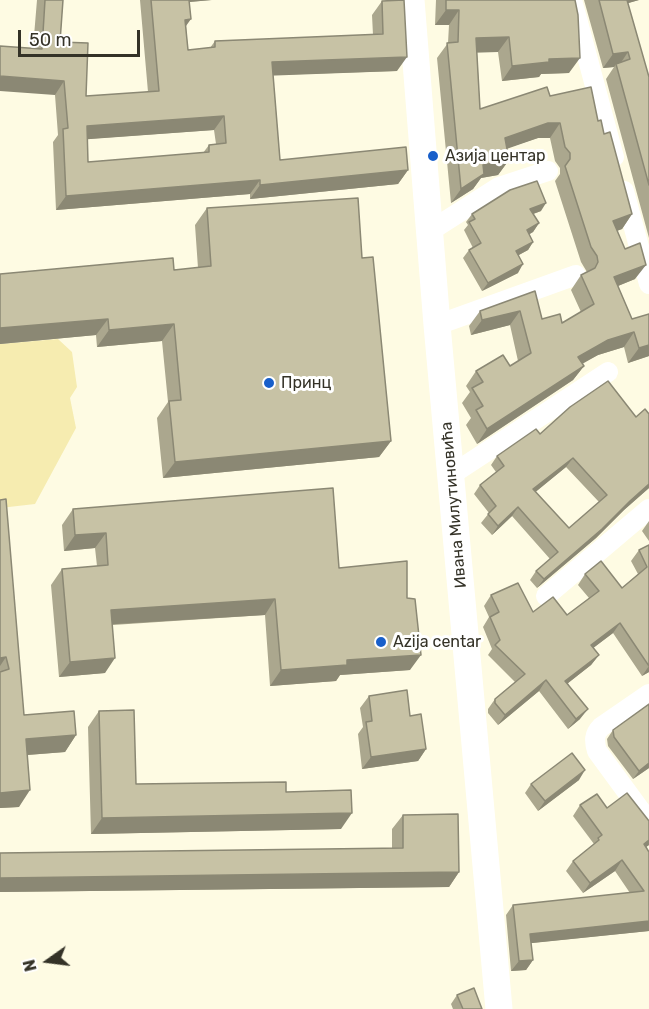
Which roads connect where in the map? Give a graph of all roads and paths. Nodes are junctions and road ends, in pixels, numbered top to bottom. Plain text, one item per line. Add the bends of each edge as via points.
1 (411, 0) edge
2 (572, 0) edge
3 (548, 171) dead end
4 (430, 231) junction
5 (576, 275) dead end
6 (649, 284) edge
7 (437, 325) junction
8 (608, 372) dead end
9 (451, 475) junction
10 (649, 509) edge
11 (546, 596) dead end
12 (649, 694) edge
13 (649, 822) edge
14 (500, 1009) edge

1 - 4 street, Ивана Милутиновића
2 - 6 street
3 - 4 street via 499,187
4 - 7 street, Ивана Милутиновића
5 - 7 street
7 - 9 street, Ивана Милутиновића
8 - 9 street
9 - 14 street, Ивана Милутиновића
10 - 11 street
12 - 13 street via 601,727 595,737 597,751

